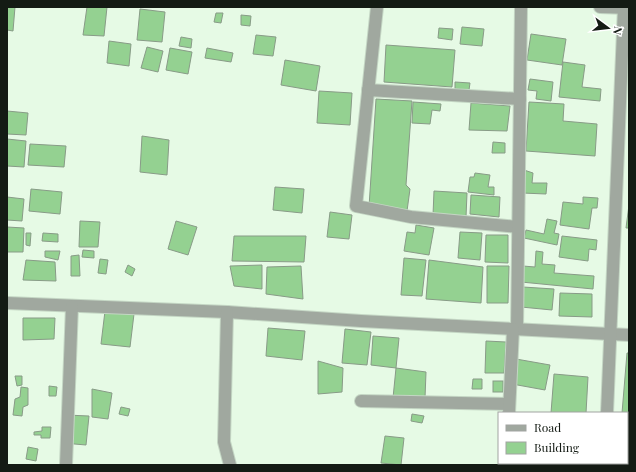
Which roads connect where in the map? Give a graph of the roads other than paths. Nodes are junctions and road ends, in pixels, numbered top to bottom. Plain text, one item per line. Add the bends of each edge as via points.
1 (377, 7) edge
2 (521, 7) edge
3 (600, 7) edge
4 (626, 8) edge
5 (368, 90) junction
6 (520, 99) junction
7 (518, 227) junction
8 (7, 303) edge
9 (72, 306) junction
10 (227, 312) junction
11 (515, 329) junction
12 (610, 334) junction
13 (629, 335) edge
14 (362, 401) dead end
15 (509, 409) edge
16 (607, 412) edge
17 (66, 465) edge
18 (230, 465) edge

1 - 5 street
2 - 6 street
3 - 4 street
4 - 12 street
5 - 6 street
5 - 7 street via 356,206 411,217
6 - 7 street
7 - 11 street
8 - 9 street
9 - 10 street
9 - 17 street
10 - 11 street
10 - 18 street via 224,442
11 - 12 street
11 - 15 street
12 - 13 street
12 - 16 street
14 - 15 street

